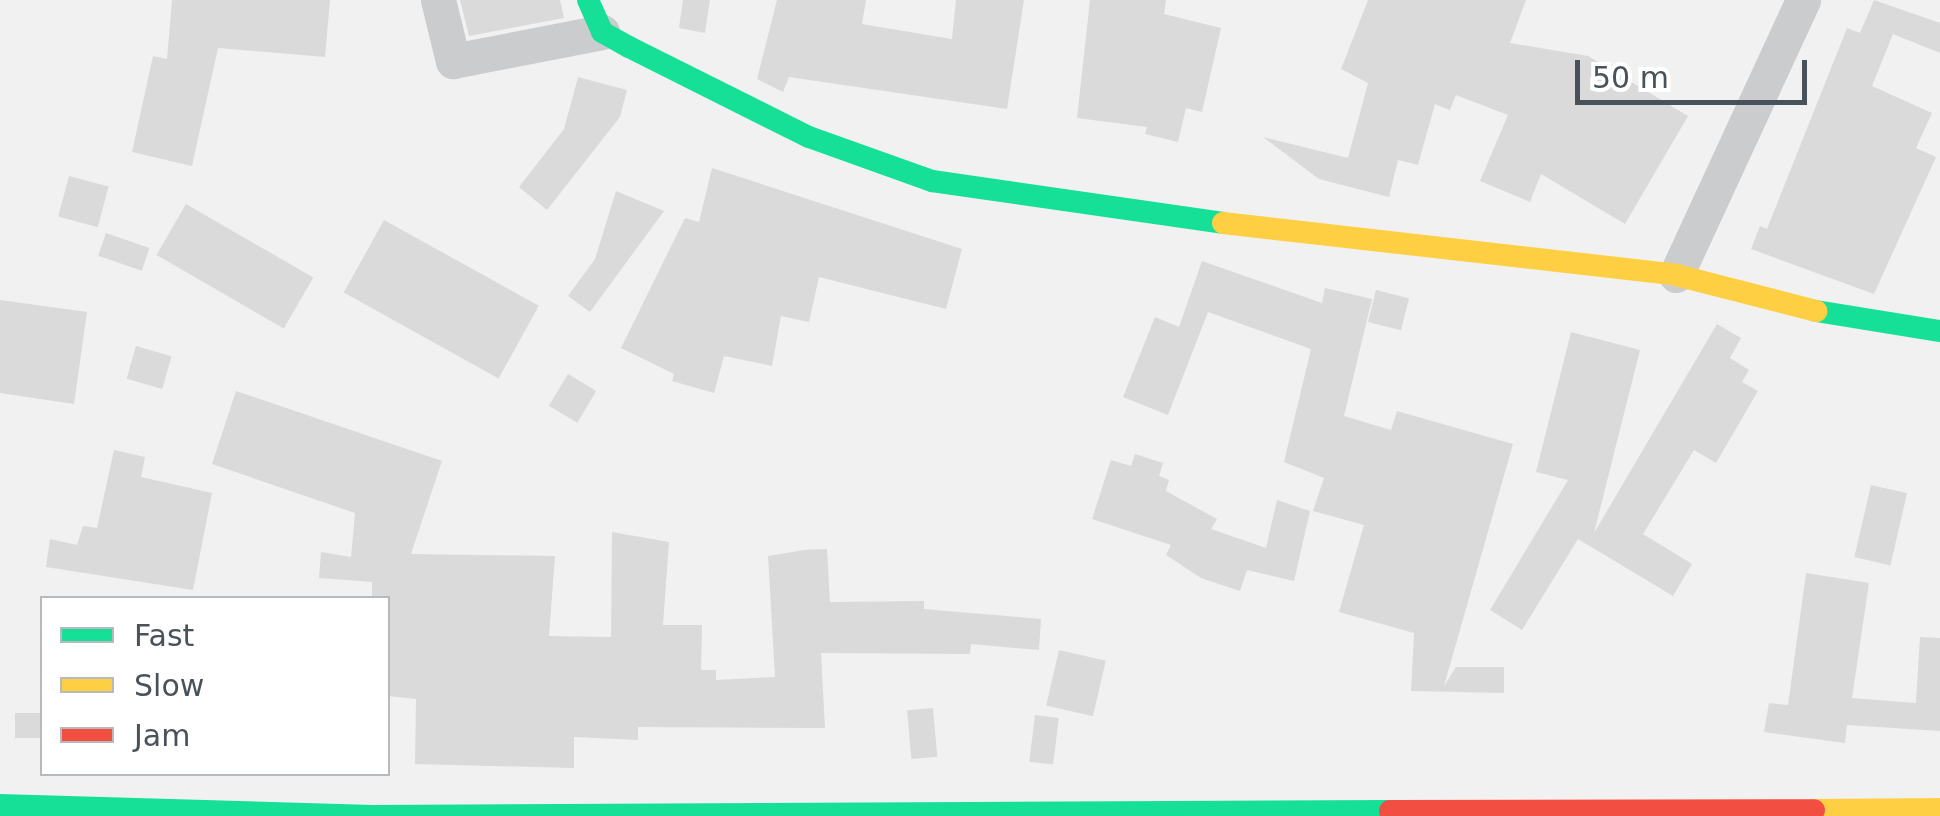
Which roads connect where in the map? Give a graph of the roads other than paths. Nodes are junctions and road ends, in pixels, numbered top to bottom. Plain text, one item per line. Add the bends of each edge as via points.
1 (438, 0) edge
2 (1802, 0) edge
3 (595, 16) edge
4 (1676, 274) junction
5 (1940, 331) edge
6 (0, 805) edge
7 (1940, 809) edge

1 - 3 street via 453,61
2 - 4 street
3 - 4 street via 810,138 932,181 1218,222
4 - 5 street via 1847,320
6 - 7 street via 374,816

